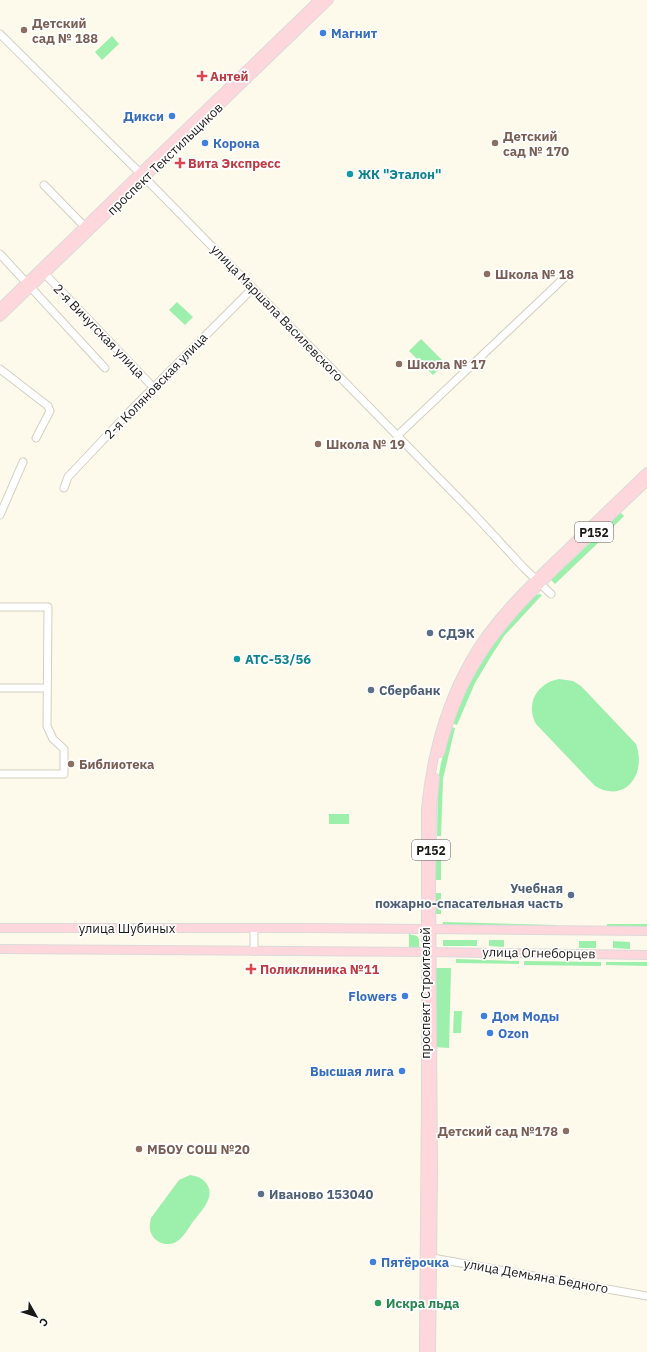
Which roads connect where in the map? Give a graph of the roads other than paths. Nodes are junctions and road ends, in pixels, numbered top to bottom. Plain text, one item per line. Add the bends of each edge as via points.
1 (319, 0) edge
2 (329, 0) edge
3 (0, 34) edge
4 (6, 39) junction
5 (0, 45) edge
6 (143, 175) junction
7 (44, 185) dead end
8 (85, 227) junction
9 (0, 254) edge
10 (45, 274) junction
11 (565, 277) dead end
12 (29, 285) junction
13 (253, 288) junction
14 (0, 308) edge
15 (0, 317) edge
16 (106, 368) dead end
17 (0, 369) edge
18 (154, 388) junction
19 (397, 436) junction
20 (36, 438) dead end
21 (23, 462) dead end
22 (647, 472) edge
23 (647, 481) edge
24 (64, 488) dead end
25 (0, 515) edge
26 (538, 582) junction
27 (551, 594) dead end
28 (0, 607) edge
29 (0, 688) edge
30 (46, 688) junction
31 (0, 774) edge
32 (0, 928) edge
33 (254, 928) junction
34 (428, 929) junction
35 (647, 931) edge
36 (0, 949) edge
37 (254, 951) junction
38 (428, 952) junction
39 (647, 955) edge
40 (428, 1257) junction
41 (647, 1296) edge
42 (424, 1352) edge
43 (431, 1352) edge

1 - 6 main road, проспект Текстильщиков
2 - 6 main road, проспект Текстильщиков
3 - 4 street, улица Маршала Василевского
4 - 5 street
4 - 6 street, улица Маршала Василевского
6 - 8 main road, проспект Текстильщиков
6 - 10 main road, проспект Текстильщиков
6 - 13 street, улица Маршала Василевского
7 - 8 street
8 - 12 main road, проспект Текстильщиков
9 - 12 street
10 - 12 main road, проспект Текстильщиков
10 - 18 street, 2-я Вичугская улица
11 - 19 street
12 - 14 main road, проспект Текстильщиков
12 - 15 main road, проспект Текстильщиков
12 - 16 street
13 - 18 street, 2-я Коляновская улица
13 - 19 street, улица Маршала Василевского
17 - 20 street via 48,406 50,411
18 - 24 street, 2-я Коляновская улица via 68,477
19 - 26 street, улица Маршала Василевского
21 - 25 street
22 - 26 main road, проспект Строителей / Р152
23 - 26 main road, проспект Строителей / Р152
26 - 27 street, улица Маршала Василевского
26 - 34 main road, проспект Строителей / Р152 via 477,661 460,694 444,737 436,772 432,808
28 - 30 street via 48,607
29 - 30 street
30 - 31 street via 47,726 53,739 64,749 64,774
32 - 33 main road, улица Шубиных
33 - 34 main road, улица Шубиных
33 - 37 street
34 - 35 main road, улица Огнеборцев
34 - 38 main road, проспект Строителей / Р152
36 - 37 main road, улица Шубиных
37 - 38 main road, улица Шубиных
38 - 39 main road, улица Огнеборцев
38 - 40 main road, проспект Строителей / Р152
40 - 41 street, улица Демьяна Бедного
40 - 42 main road, проспект Строителей / Р152
40 - 43 main road, проспект Строителей / Р152

